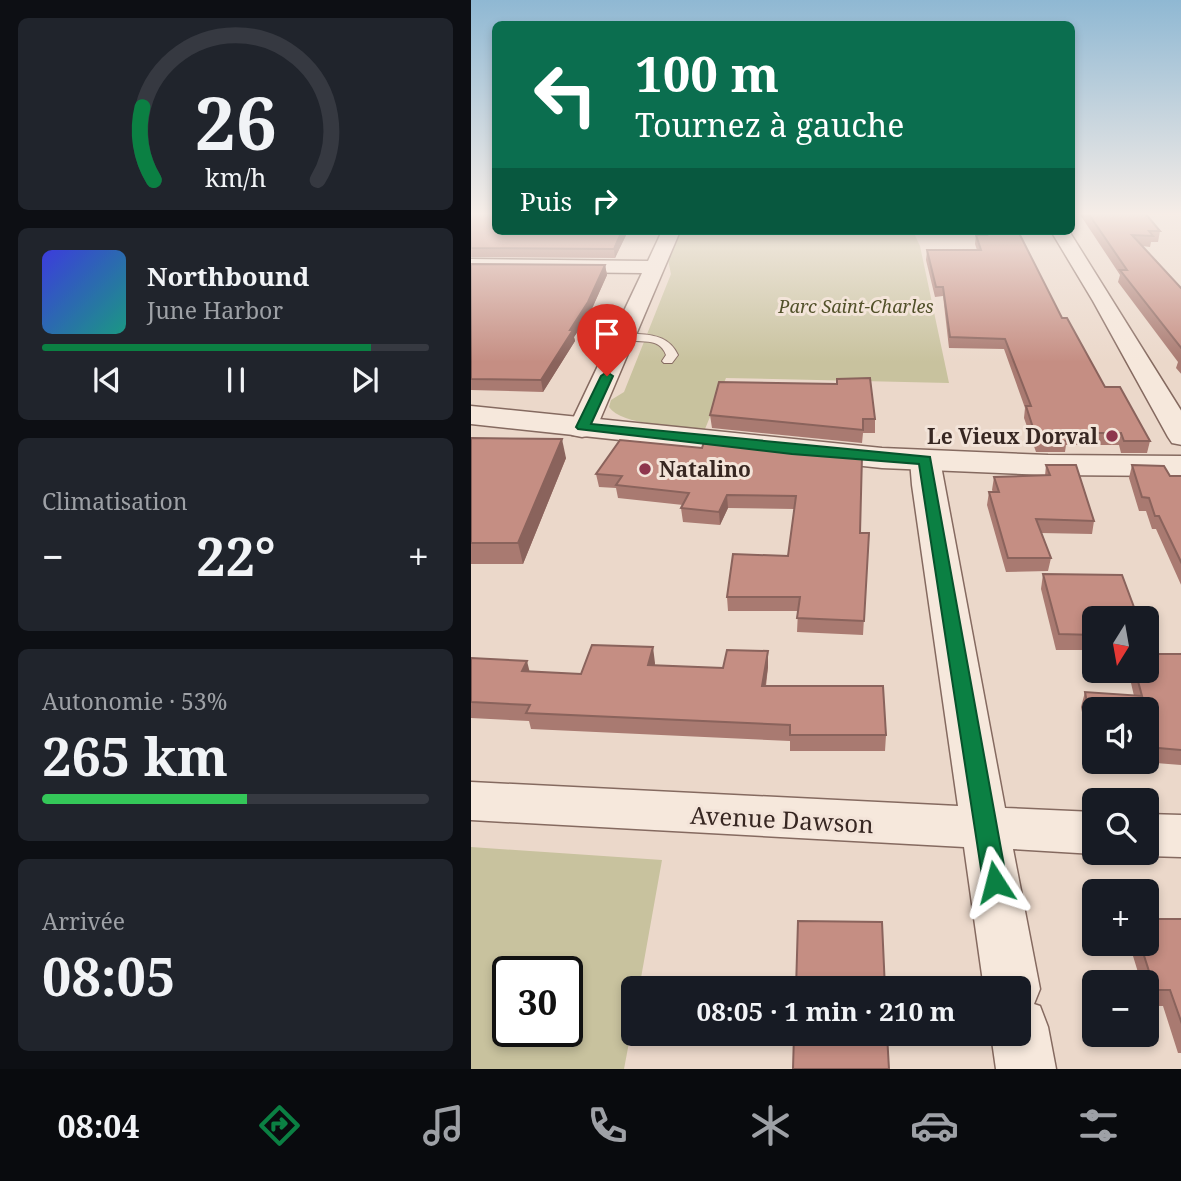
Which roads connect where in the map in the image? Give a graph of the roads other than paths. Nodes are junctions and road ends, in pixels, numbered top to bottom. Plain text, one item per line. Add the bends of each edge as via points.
1 (655, 263) edge
2 (1080, 263) edge
3 (471, 265) edge
4 (653, 267) junction
5 (624, 337) junction
6 (668, 361) dead end
7 (471, 415) edge
8 (582, 428) junction
9 (1181, 437) edge
10 (925, 460) junction
11 (1181, 466) edge
12 (471, 801) edge
13 (986, 829) junction
14 (1082, 833) edge
15 (1159, 835) edge
16 (1181, 836) edge
17 (1010, 976) edge
18 (1022, 1046) edge
19 (1026, 1069) edge

1 - 4 street
2 - 9 street
3 - 4 street
4 - 5 street
5 - 6 lane via 665,342 672,355
5 - 8 street
7 - 8 street
8 - 10 street
10 - 11 street
10 - 13 street
12 - 13 street, Avenue Dawson
13 - 14 street, Avenue Dawson
13 - 17 street
15 - 16 street
18 - 19 street

